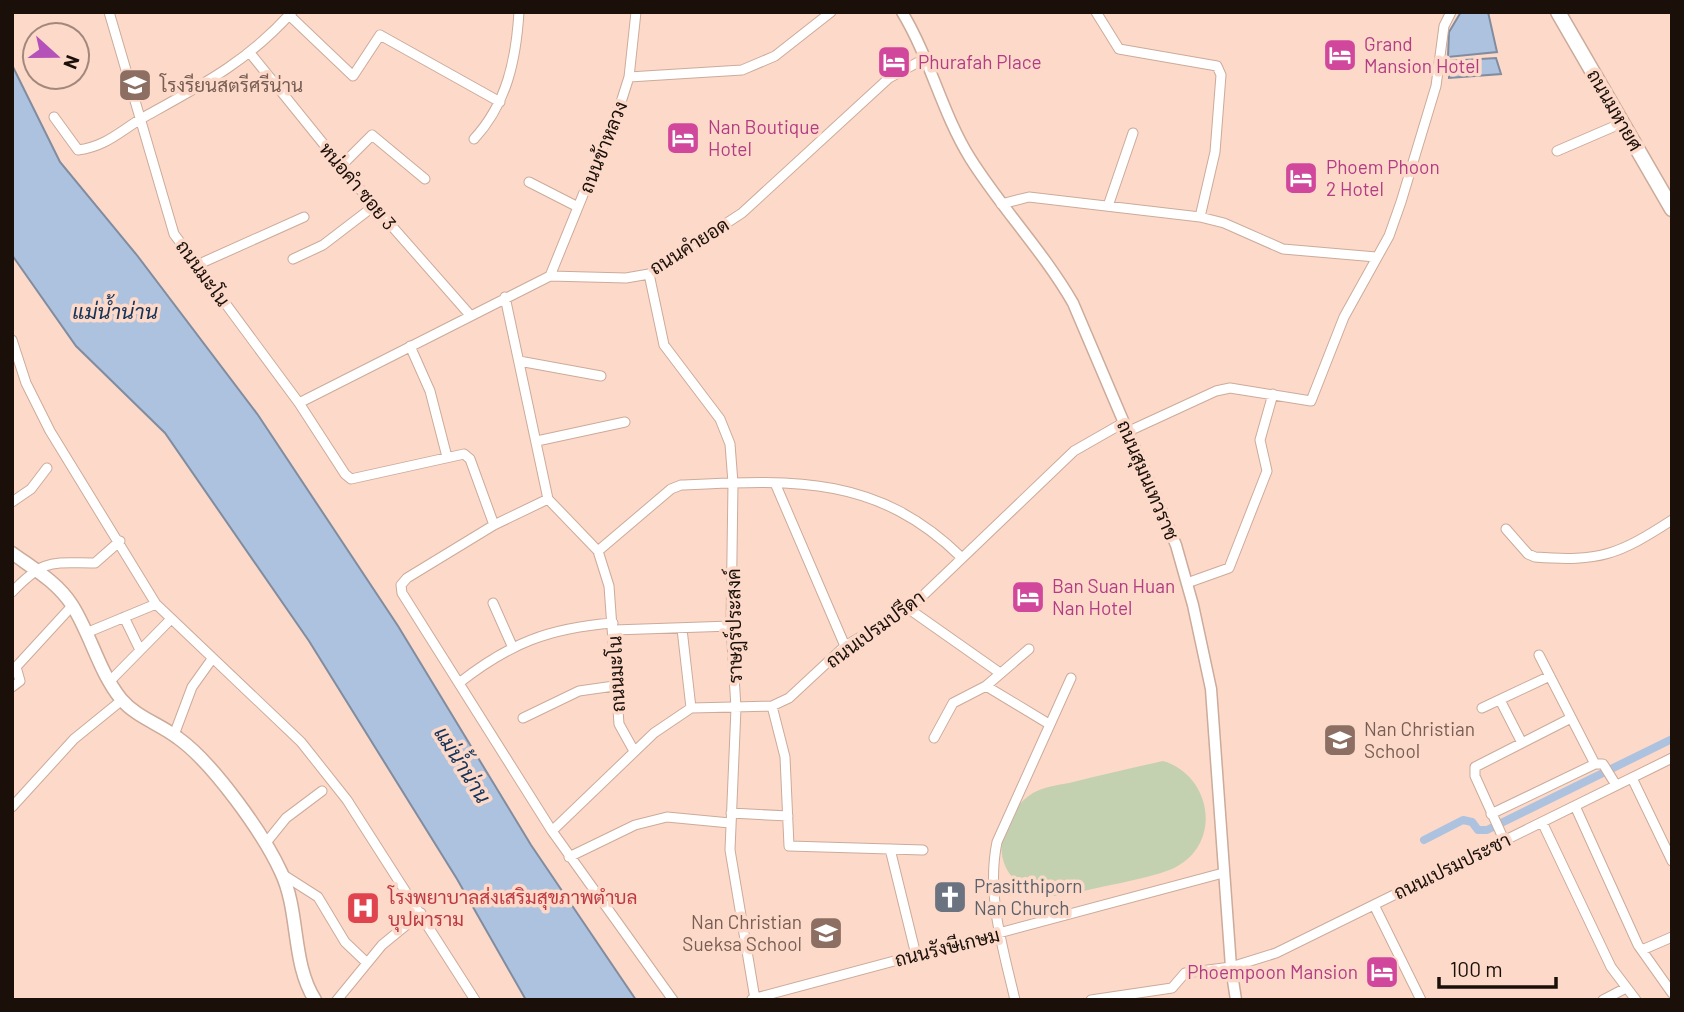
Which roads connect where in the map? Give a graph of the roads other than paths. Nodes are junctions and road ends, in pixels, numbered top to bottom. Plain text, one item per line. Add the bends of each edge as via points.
1 (109, 12) edge
2 (519, 12) edge
3 (636, 12) edge
4 (831, 12) edge
5 (902, 12) edge
6 (1096, 12) edge
7 (1451, 12) edge
8 (1558, 12) edge
9 (290, 14) edge
10 (250, 53) junction
11 (924, 59) junction
12 (629, 77) junction
13 (500, 103) junction
14 (54, 117) dead end
15 (142, 118) junction
16 (1622, 123) junction
17 (1133, 133) dead end
18 (474, 139) dead end
19 (1557, 151) dead end
20 (341, 166) junction
21 (425, 179) dead end
22 (528, 182) dead end
23 (1001, 204) junction
24 (374, 206) junction
25 (578, 206) junction
26 (1108, 206) junction
27 (1672, 208) edge
28 (304, 216) dead end
29 (1200, 217) junction
30 (1376, 257) junction
31 (293, 259) dead end
32 (197, 265) junction
33 (649, 274) junction
34 (550, 276) junction
35 (505, 297) junction
36 (470, 315) junction
37 (12, 340) edge
38 (410, 346) junction
39 (519, 361) junction
40 (16, 362) edge
41 (601, 376) dead end
42 (1273, 394) junction
43 (299, 403) junction
44 (625, 422) dead end
45 (1125, 428) junction
46 (537, 441) junction
47 (447, 457) junction
48 (47, 468) dead end
49 (733, 483) junction
50 (775, 483) junction
51 (548, 499) junction
52 (12, 502) edge
53 (1672, 520) edge
54 (494, 525) junction
55 (1506, 529) dead end
56 (120, 541) junction
57 (598, 551) junction
58 (12, 553) edge
59 (961, 557) junction
60 (35, 569) junction
61 (1187, 583) junction
62 (12, 592) edge
63 (492, 603) dead end
64 (156, 604) junction
65 (72, 606) junction
66 (909, 609) junction
67 (124, 617) junction
68 (171, 619) junction
69 (732, 626) junction
70 (614, 627) junction
71 (682, 629) junction
72 (86, 633) junction
73 (845, 646) junction
74 (513, 648) junction
75 (1029, 649) dead end
76 (140, 650) junction
77 (1539, 655) dead end
78 (212, 659) junction
79 (1000, 673) junction
80 (1550, 676) junction
81 (1071, 678) dead end
82 (110, 681) junction
83 (459, 683) junction
84 (986, 686) junction
85 (12, 687) edge
86 (614, 687) junction
87 (122, 700) junction
88 (1500, 700) junction
89 (772, 706) junction
90 (691, 708) junction
91 (736, 708) junction
92 (1482, 708) dead end
93 (523, 718) dead end
94 (1572, 719) junction
95 (1049, 724) junction
96 (174, 735) junction
97 (934, 738) dead end
98 (1522, 743) junction
99 (634, 751) junction
100 (1672, 758) edge
101 (1599, 764) junction
102 (1632, 778) junction
103 (1616, 785) junction
104 (322, 791) dead end
105 (1575, 806) junction
106 (12, 807) edge
107 (1491, 814) junction
108 (788, 816) junction
109 (731, 818) junction
110 (1542, 822) junction
111 (552, 831) junction
112 (1504, 840) junction
113 (265, 844) junction
114 (890, 849) junction
115 (923, 850) dead end
116 (569, 857) junction
117 (1672, 861) edge
118 (1223, 873) junction
119 (282, 874) junction
120 (1374, 905) junction
121 (421, 913) junction
122 (1000, 934) junction
123 (1672, 937) edge
124 (1642, 950) junction
125 (916, 955) junction
126 (367, 963) junction
127 (1230, 967) junction
128 (1626, 988) junction
129 (1672, 993) edge
130 (1145, 996) edge
131 (753, 999) edge
132 (315, 1000) edge
133 (337, 1000) edge
134 (475, 1000) edge
135 (673, 1000) edge
136 (1015, 1000) edge
137 (1091, 1000) edge
138 (1236, 1000) edge
139 (1421, 1000) edge
140 (1603, 1000) edge
141 (1636, 1000) edge

1 - 15 street, ถนนมะโน
2 - 13 street via 510,73
3 - 12 street, ถนนข้าหลวง
4 - 12 street via 759,65
5 - 11 street, ถนนสุมนเทวราช
6 - 29 street via 1119,50 1217,66 1221,75 1215,152
7 - 30 street via 1444,26 1436,86 1401,202
8 - 16 main road, ถนนมหายศ
9 - 10 street
9 - 13 street via 353,76 380,35
10 - 15 street via 202,87
10 - 20 street, หน่อคำ ซอย 3
11 - 23 street, ถนนสุมนเทวราช via 969,157
11 - 33 street, ถนนคำยอด via 889,78 742,213
12 - 25 street, ถนนข้าหลวง
13 - 18 street
14 - 15 street via 78,150 99,148
15 - 32 street, ถนนมะโน via 174,234
16 - 19 street
16 - 27 main road, ถนนมหายศ
17 - 26 street
20 - 21 street via 372,135
20 - 24 street, หน่อคำ ซอย 3
22 - 25 street
23 - 26 street via 1029,197
23 - 45 street, ถนนสุมนเทวราช via 1052,266 1073,303
24 - 31 street via 323,245
24 - 36 street, หน่อคำ ซอย 3
25 - 34 street, ถนนข้าหลวง
26 - 29 street
28 - 32 street
29 - 30 street via 1283,249
30 - 42 street, ถนนเปรมปรีดา via 1344,317 1311,401
32 - 43 street, ถนนมะโน
33 - 34 street, ถนนคำยอด via 626,278
33 - 49 street, ราษฎร์ประสงค์ via 664,345 720,419 730,444
34 - 35 street, ถนนคำยอด
35 - 36 street, ถนนคำยอด
35 - 39 street
36 - 38 street, ถนนคำยอด
37 - 40 street
38 - 43 street, ถนนคำยอด
38 - 47 street via 430,391
39 - 41 street
39 - 46 street
40 - 56 street via 74,474
42 - 45 street, ถนนเปรมปรีดา via 1230,388 1216,391
42 - 61 street via 1260,440 1267,471 1230,568
43 - 47 street, ถนนมะโน via 351,479
44 - 46 street
45 - 59 street, ถนนเปรมปรีดา via 1074,451
45 - 61 street, ถนนสุมนเทวราช via 1176,545
46 - 51 street
47 - 54 street via 464,454 470,459
48 - 52 street via 31,489
49 - 50 street
49 - 57 street via 671,489
49 - 69 street, ราษฎร์ประสงค์
50 - 59 street via 841,488 897,507
50 - 73 street
51 - 54 street
51 - 57 street, ถนนมะโน
53 - 55 street via 1614,554 1586,558 1535,557
54 - 83 street via 401,584 402,593
56 - 60 street via 95,564 48,563
56 - 64 street
57 - 70 street, ถนนมะโน via 609,586
58 - 60 main road
59 - 66 street, ถนนเปรมปรีดา
60 - 62 street
60 - 65 main road via 50,579
61 - 118 street, ถนนสุมนเทวราช via 1211,689
63 - 74 street
64 - 67 street
64 - 68 street
65 - 72 main road
65 - 85 street via 16,667 20,681
66 - 73 street, ถนนเปรมปรีดา
66 - 79 street
67 - 72 street
67 - 76 street
68 - 76 street
68 - 78 street
69 - 71 street
69 - 91 street, ราษฎร์ประสงค์
70 - 71 street
70 - 74 street via 568,627
70 - 86 street, ถนนมะโน
71 - 90 street
72 - 82 main road
73 - 89 street, ถนนเปรมปรีดา via 789,698
74 - 83 street
75 - 79 street
76 - 82 street
77 - 80 street
78 - 96 street via 192,687
78 - 121 street via 302,742 347,800
79 - 84 street
80 - 88 street
80 - 94 street
81 - 95 street
82 - 87 main road
83 - 111 street
84 - 95 street
84 - 97 street via 953,702
86 - 93 street via 579,691
86 - 99 street, ถนนมะโน via 619,724
87 - 96 main road
87 - 106 street via 74,739
88 - 92 street
88 - 98 street
89 - 91 street
89 - 108 street via 785,757
90 - 91 street
90 - 99 street
91 - 109 street, ราษฎร์ประสงค์
94 - 98 street
94 - 101 street
95 - 122 street via 997,842 993,885
96 - 113 main road via 213,771
98 - 107 street via 1475,767
99 - 111 street
100 - 102 street, ถนนเปรมประชา
101 - 103 street
101 - 107 street
102 - 103 street, ถนนเปรมประชา
102 - 117 street
103 - 105 street, ถนนเปรมประชา
104 - 113 street via 286,818
105 - 110 street, ถนนเปรมประชา
105 - 124 street
107 - 112 street
108 - 109 street
108 - 114 street via 789,846
109 - 116 street via 667,817 635,825
109 - 131 street, ราษฎร์ประสงค์ via 730,850
110 - 112 street, ถนนเปรมประชา
110 - 128 street via 1611,967
111 - 116 street
112 - 120 street, ถนนเปรมประชา
113 - 119 main road
114 - 115 street
114 - 125 street
116 - 135 street
118 - 122 street, ถนนรังษีเกษม
118 - 127 street, ถนนสุมนเทวราช
119 - 126 street via 318,897 345,942
119 - 132 main road via 303,976
120 - 127 street, ถนนเปรมประชา via 1276,953
120 - 139 street
121 - 126 street
121 - 134 street
122 - 125 street, ถนนรังษีเกษม
122 - 136 street
123 - 124 street
124 - 129 street
125 - 131 street, ถนนรังษีเกษม
126 - 133 street
127 - 130 street, ถนนเปรมประชา via 1185,973 1172,988
127 - 138 street, ถนนสุมนเทวราช
128 - 140 street
128 - 141 street
130 - 137 street, ถนนเปรมประชา

